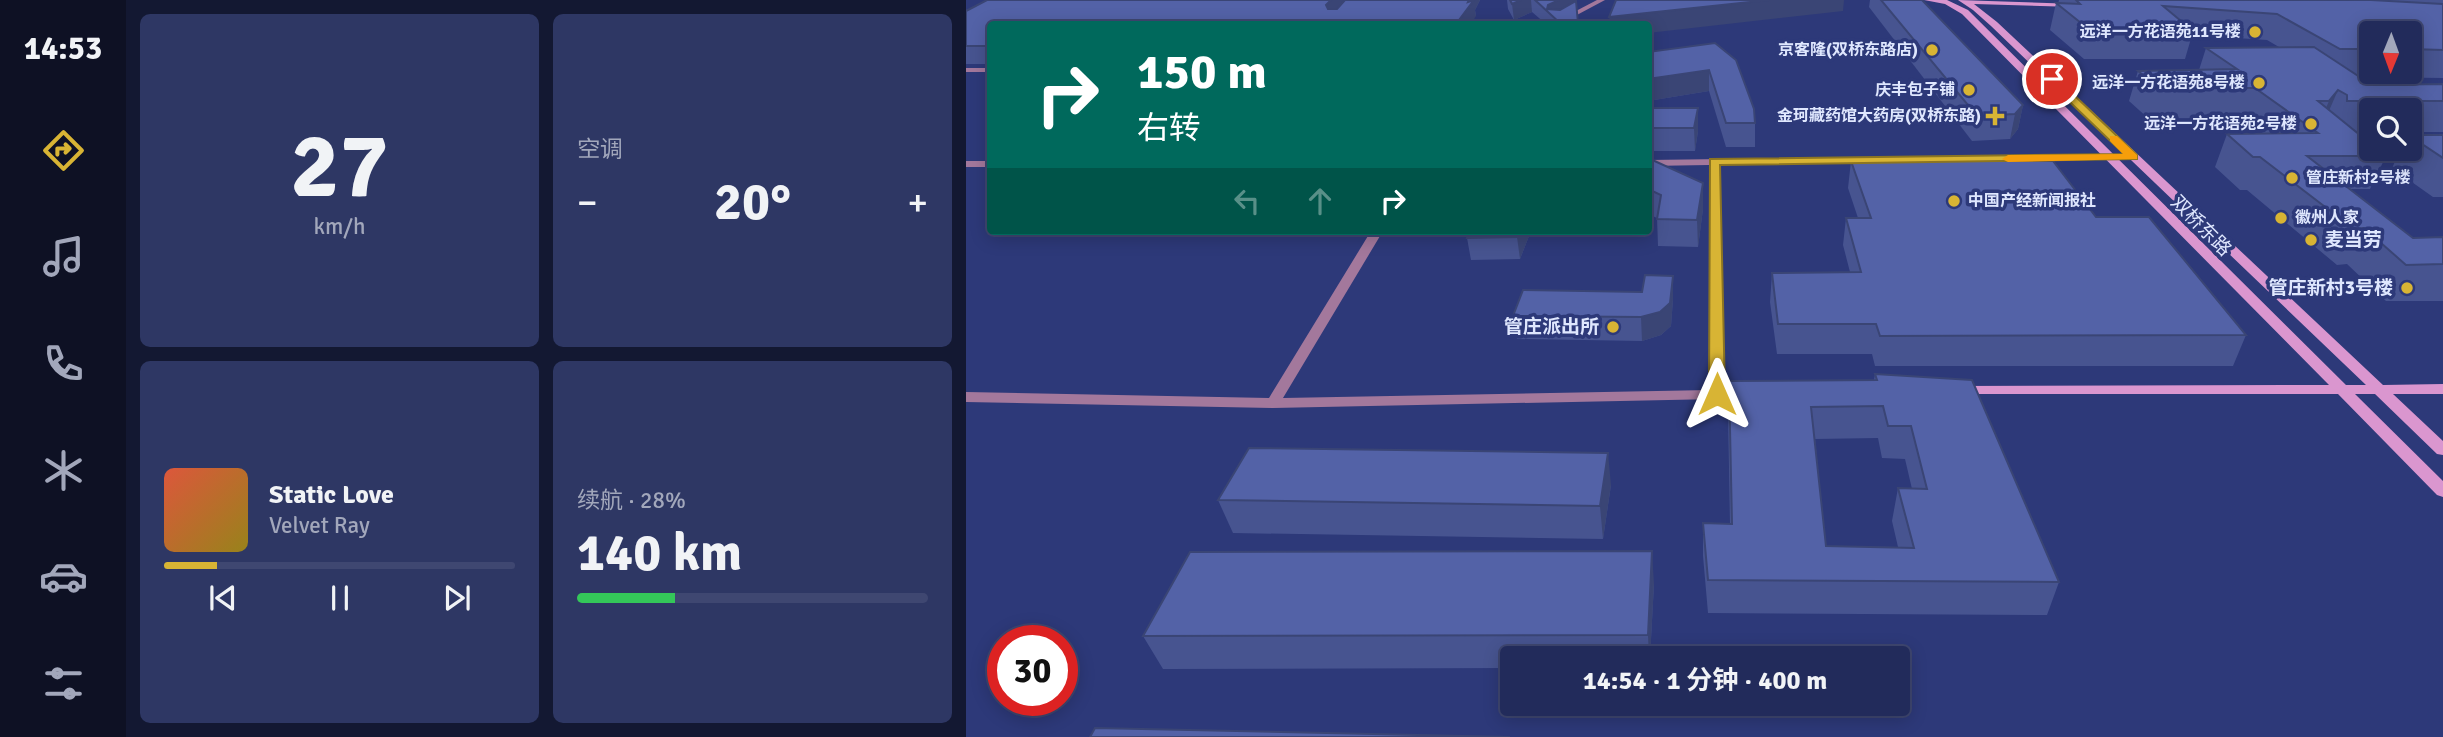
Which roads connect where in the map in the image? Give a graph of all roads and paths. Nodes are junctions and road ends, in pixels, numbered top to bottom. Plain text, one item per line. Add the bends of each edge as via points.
1 (1602, 0) edge
2 (1927, 0) edge
3 (1958, 1) edge
4 (2088, 5) edge
5 (1561, 21) edge
6 (966, 70) edge
7 (987, 70) edge
8 (2110, 157) junction
9 (2133, 157) junction
10 (1714, 162) junction
11 (1652, 163) edge
12 (966, 164) edge
13 (987, 164) edge
14 (1375, 235) edge
15 (2338, 387) junction
16 (2379, 388) junction
17 (2443, 389) edge
18 (1938, 391) edge
19 (1758, 393) edge
20 (1717, 394) junction
21 (966, 397) edge
22 (1273, 402) junction
23 (2443, 450) edge
24 (2443, 491) edge

1 - 5 street
2 - 3 street, 双桥东路
3 - 4 street
3 - 8 street, 双桥东路
3 - 9 street, 双桥东路 via 1994,24
6 - 7 street
8 - 9 street
8 - 10 street
8 - 15 street, 双桥东路
9 - 16 street, 双桥东路
10 - 11 street
10 - 20 street
12 - 13 street
14 - 22 street
15 - 16 street
15 - 18 street
15 - 24 street, 双桥东路
16 - 17 street
16 - 23 street, 双桥东路
19 - 20 street
20 - 22 street
21 - 22 street

